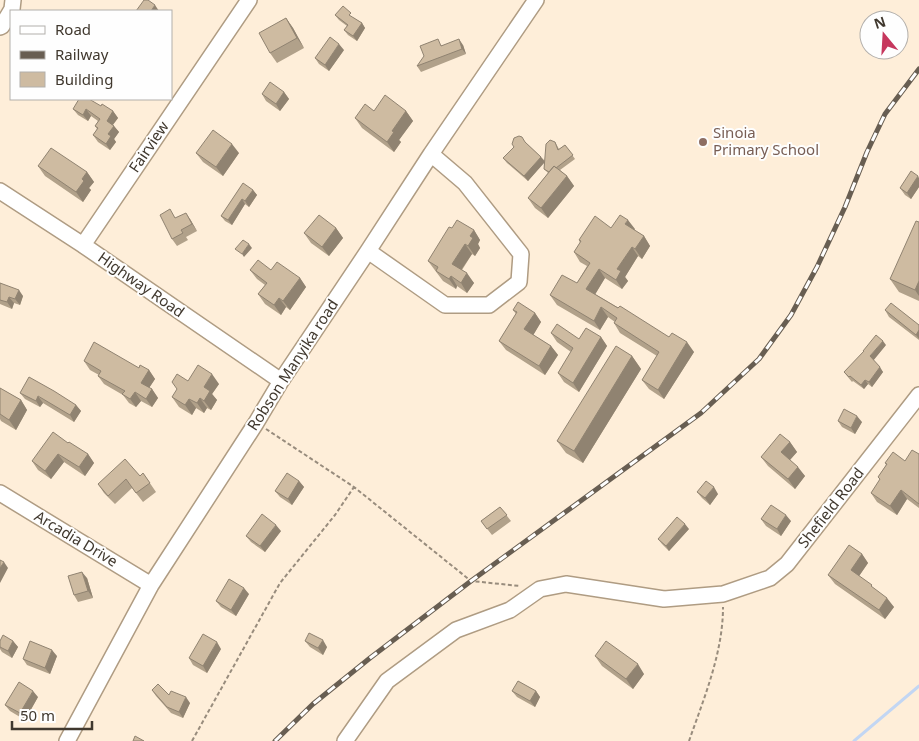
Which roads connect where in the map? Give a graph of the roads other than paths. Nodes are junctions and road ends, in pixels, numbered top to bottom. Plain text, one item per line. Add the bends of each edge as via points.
1 (249, 0) edge
2 (536, 0) edge
3 (10, 13) edge
4 (0, 26) edge
5 (431, 154) junction
6 (0, 191) edge
7 (83, 245) junction
8 (368, 251) junction
9 (281, 381) junction
10 (919, 395) edge
11 (0, 493) edge
12 (151, 585) junction
13 (67, 741) edge
14 (345, 741) edge

1 - 7 street, Fairview
2 - 5 street, Robson Manyika road
3 - 4 street
5 - 8 street, Robson Manyika road
5 - 8 street via 465,184 521,254 519,282 489,305 445,305
6 - 7 street, Highway Road
7 - 9 street, Highway Road
8 - 9 street, Robson Manyika road
9 - 12 street, Robson Manyika road
10 - 14 street, Shefield Road via 787,564 770,578 723,594 664,599 566,584 540,588 510,610 456,630 388,681
11 - 12 street, Arcadia Drive
12 - 13 street, Robson Manyika road

